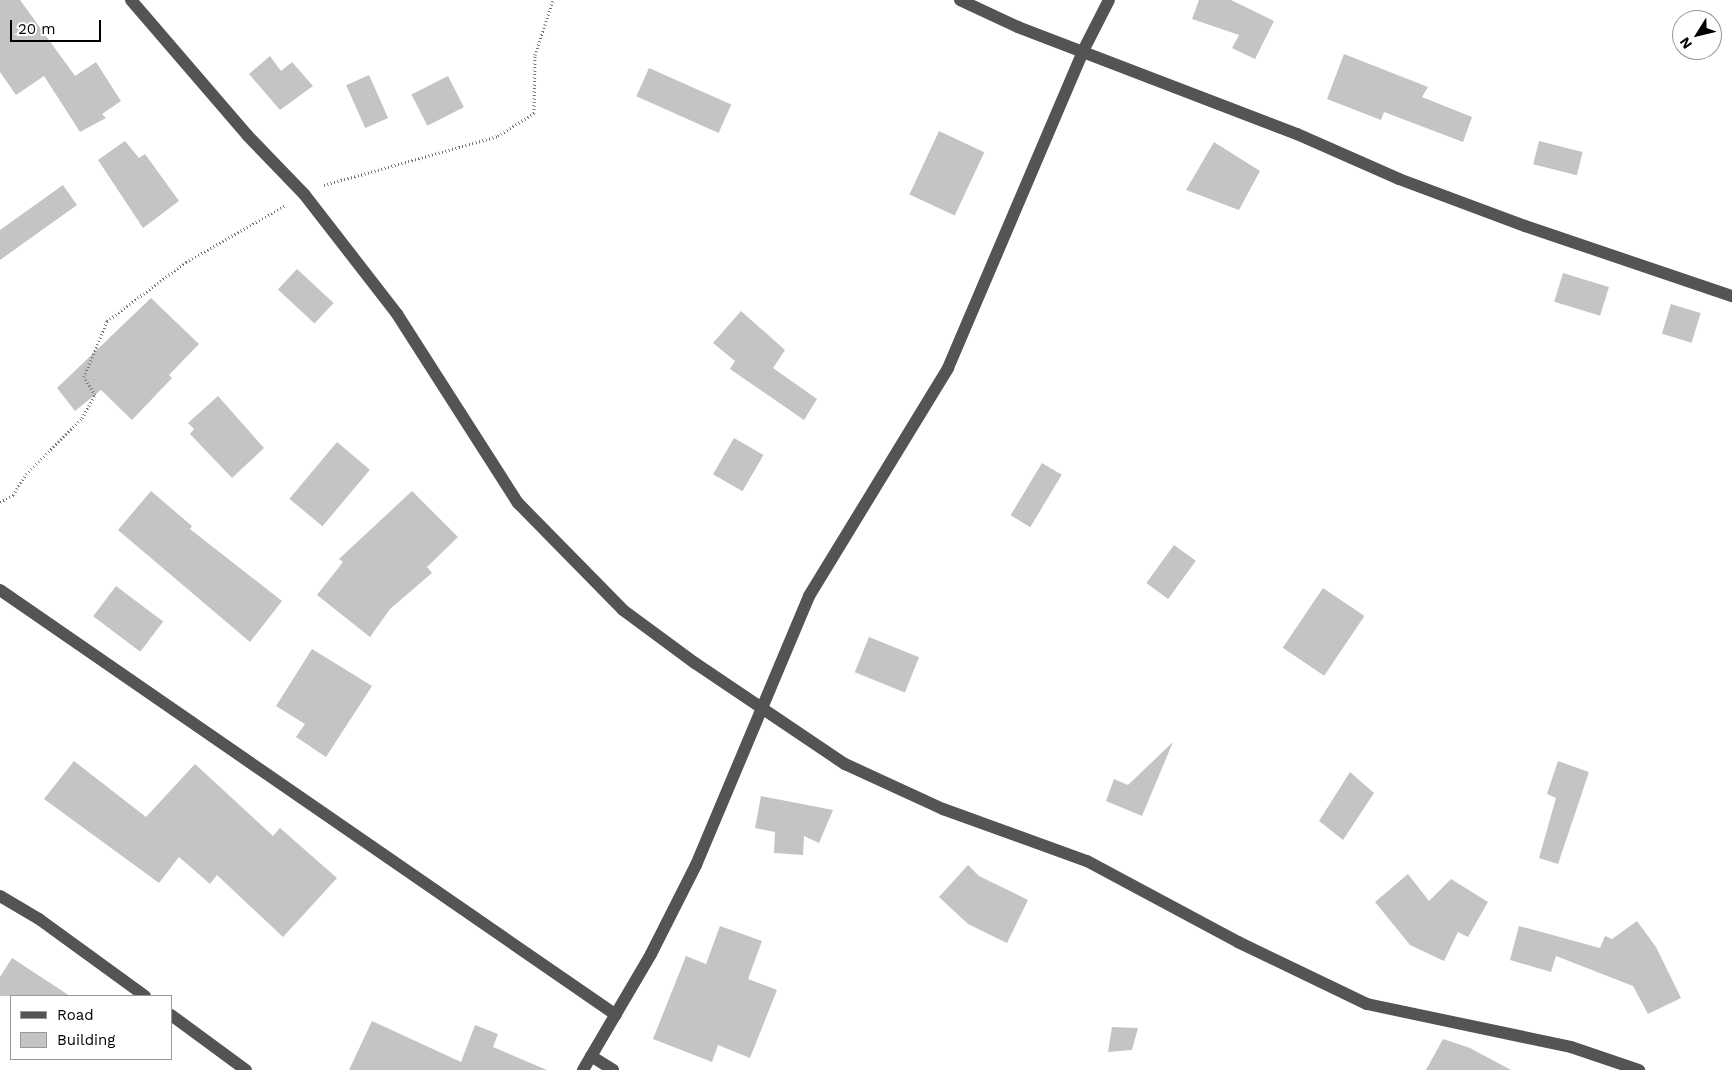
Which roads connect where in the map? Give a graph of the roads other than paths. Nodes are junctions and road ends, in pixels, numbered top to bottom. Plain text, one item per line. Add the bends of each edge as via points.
1 (131, 0) edge
2 (960, 0) edge
3 (1108, 0) edge
4 (1083, 51) junction
5 (1732, 296) edge
6 (0, 590) edge
7 (760, 708) junction
8 (0, 896) edge
9 (144, 995) edge
10 (616, 1015) junction
11 (172, 1016) edge
12 (591, 1056) junction
13 (246, 1070) edge
14 (583, 1070) edge
15 (613, 1070) edge
16 (1639, 1070) edge

1 - 7 street via 247,135 304,194 397,314 518,503 623,610
2 - 4 street via 1018,28
3 - 4 street
4 - 5 street via 1297,134 1426,189
4 - 7 street via 948,368 810,596
6 - 10 street
7 - 10 street via 696,866
7 - 16 street via 845,764 943,809 1086,861 1238,942 1367,1004 1571,1047
8 - 9 street via 39,919
10 - 12 street
11 - 13 street
12 - 14 street
12 - 15 street

